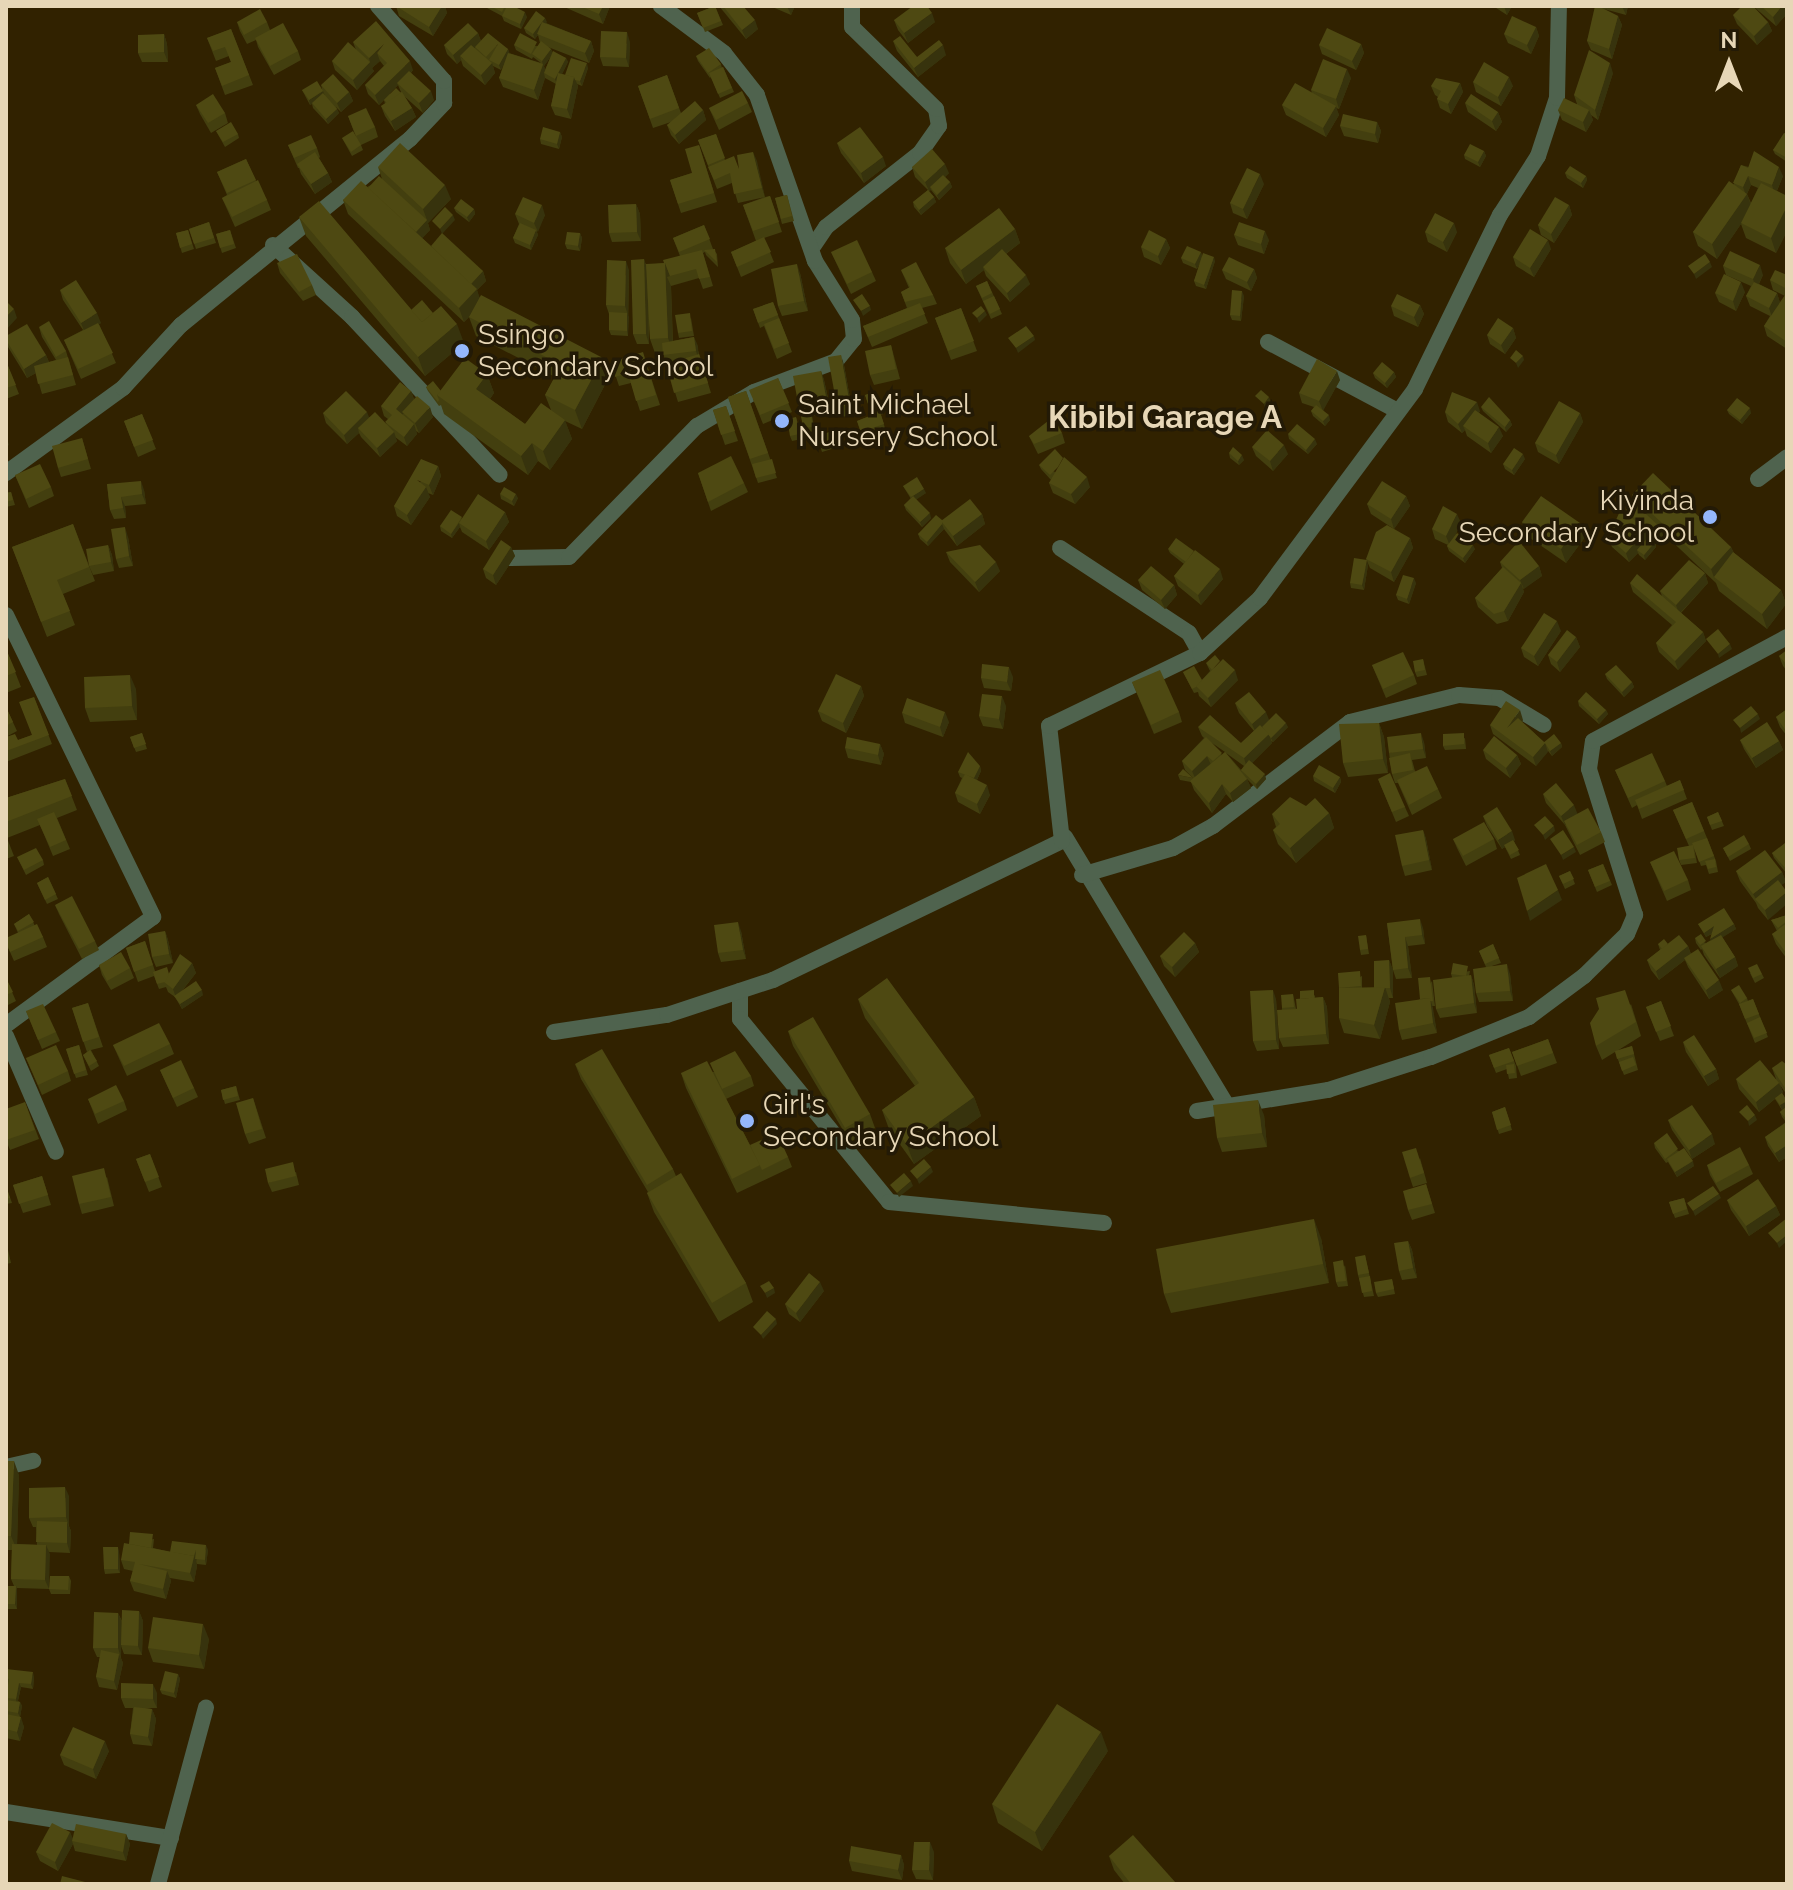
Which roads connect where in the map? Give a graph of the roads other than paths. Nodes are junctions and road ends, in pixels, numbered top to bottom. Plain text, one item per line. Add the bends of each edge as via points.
1 (378, 6) edge
2 (661, 6) edge
3 (852, 6) edge
4 (1559, 6) edge
5 (273, 245) junction
6 (814, 245) junction
7 (1268, 342) dead end
8 (1398, 411) junction
9 (1787, 457) edge
10 (6, 473) edge
11 (500, 475) dead end
12 (1758, 479) dead end
13 (1060, 548) dead end
14 (511, 558) edge
15 (6, 615) edge
16 (1787, 637) edge
17 (1200, 653) junction
18 (1544, 725) dead end
19 (1065, 837) junction
20 (1082, 875) junction
21 (740, 991) junction
22 (6, 1025) edge
23 (554, 1032) dead end
24 (6, 1036) edge
25 (1227, 1106) junction
26 (1197, 1111) dead end
27 (56, 1152) dead end
28 (1104, 1223) dead end
29 (33, 1461) dead end
30 (6, 1467) edge
31 (206, 1707) dead end
32 (6, 1812) edge
33 (171, 1838) junction
34 (158, 1884) edge

1 - 5 street via 444,81 444,103 410,139
2 - 6 street via 724,53 757,95
3 - 6 street via 852,27 936,109 939,126 920,153 826,227
4 - 8 street via 1557,98 1538,156
5 - 10 street via 181,325 123,388
5 - 11 street via 352,317
6 - 14 street via 815,261 852,320 850,352 754,392 697,426 569,557
7 - 8 street
8 - 17 street via 1260,598
9 - 12 street
13 - 17 street via 1189,633
15 - 22 street via 153,917
16 - 25 street via 1593,741 1589,769 1635,915 1627,934 1584,976 1529,1017 1431,1057 1328,1090
17 - 19 street via 1049,726
18 - 20 street via 1499,698 1459,695 1350,722 1213,826 1173,848
19 - 20 street
19 - 21 street via 829,956
20 - 25 street
21 - 23 street via 667,1015
21 - 28 street via 740,1019 889,1202
24 - 27 street
25 - 26 street
29 - 30 street
31 - 33 street
32 - 33 street
33 - 34 street

